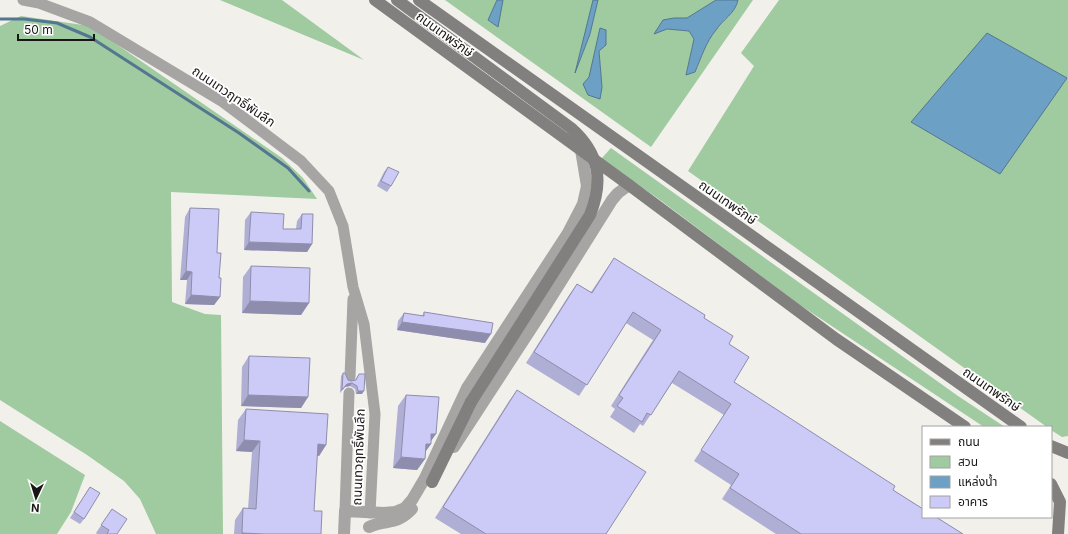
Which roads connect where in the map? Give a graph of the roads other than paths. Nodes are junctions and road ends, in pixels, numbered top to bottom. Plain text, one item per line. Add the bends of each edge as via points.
1 (23, 0) edge
2 (375, 0) edge
3 (397, 0) edge
4 (419, 0) edge
5 (581, 150) junction
6 (629, 185) junction
7 (583, 204) junction
8 (605, 212) junction
9 (353, 287) junction
10 (350, 377) dead end
11 (349, 393) dead end
12 (964, 426) edge
13 (1020, 426) edge
14 (1052, 446) edge
15 (1068, 453) edge
16 (432, 482) junction
17 (1052, 486) edge
18 (345, 511) junction
19 (370, 513) junction
20 (368, 531) edge
21 (344, 534) edge
22 (1058, 534) edge

1 - 9 street, ถนนเทวฤทธิ์พันลึก via 40,3 90,22 223,102 301,161 329,192 343,226
2 - 5 main road, ถนนเทพรักษ์
3 - 16 main road, bridge via 571,128 592,153 597,169 598,184 590,215 471,402
4 - 13 main road, ถนนเทพรักษ์
5 - 6 main road, ถนนเทพรักษ์
5 - 7 street via 587,186
6 - 8 street via 618,193
6 - 12 main road, ถนนเทพรักษ์ via 836,339
7 - 8 street via 589,200 599,199 603,202
7 - 19 street via 568,233 468,388 412,500 406,508 395,512
8 - 16 street
9 - 10 street, ถนนเทวฤทธิ์พันลึก
9 - 19 street, ถนนเทวฤทธิ์พันลึก via 364,324 375,414
11 - 18 street, ถนนเทวฤทธิ์พันลึก
14 - 15 main road
16 - 20 street via 403,518 376,524
17 - 22 main road via 1060,502
18 - 19 street
18 - 21 street, ถนนเทวฤทธิ์พันลึก
19 - 20 street, ถนนเทวฤทธิ์พันลึก

